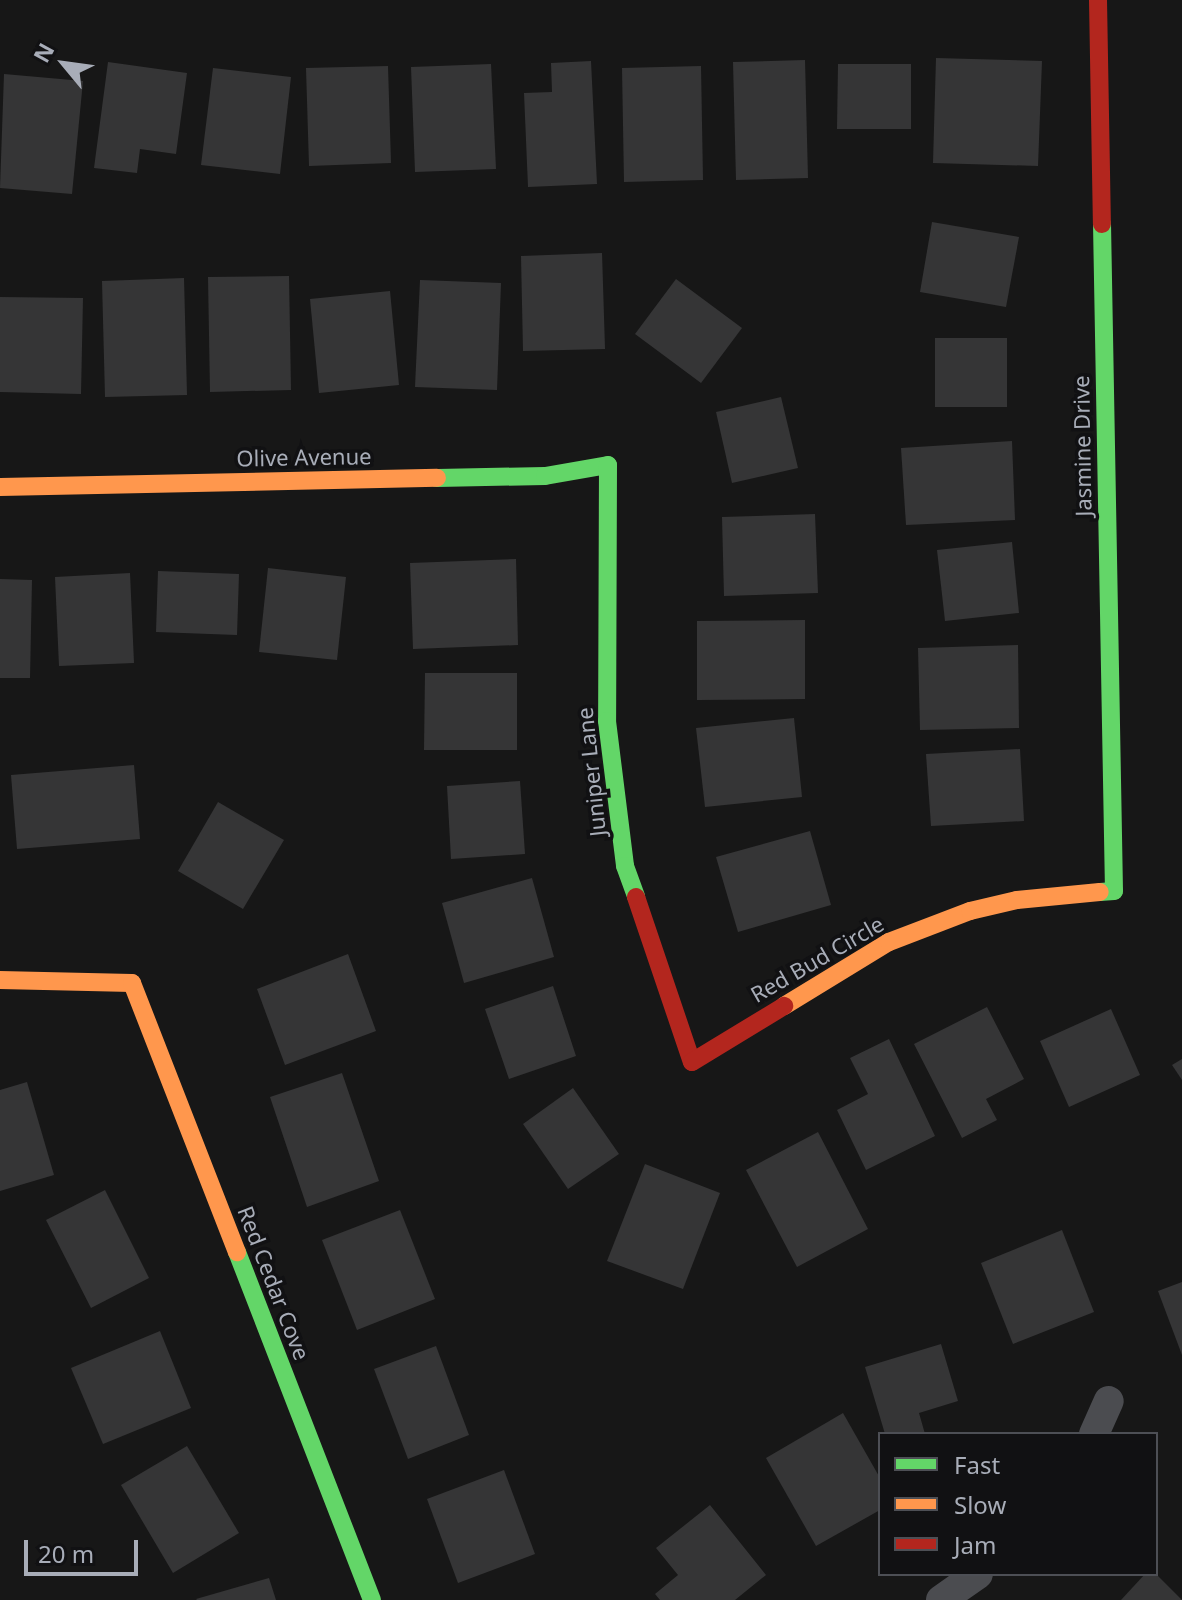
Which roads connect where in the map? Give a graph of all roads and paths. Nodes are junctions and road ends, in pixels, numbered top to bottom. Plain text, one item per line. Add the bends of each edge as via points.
1 (1098, 0) edge
2 (608, 465) joint
3 (0, 487) edge
4 (1114, 891) joint
5 (0, 980) edge
6 (692, 1062) joint
7 (1109, 1401) dead end
8 (1095, 1432) edge
9 (975, 1576) edge
10 (372, 1600) edge
11 (941, 1600) edge

1 - 4 street, Jasmine Drive
2 - 3 street, Olive Avenue via 545,476
2 - 6 street, Juniper Lane via 607,721 625,866
4 - 6 street, Red Bud Circle via 1017,900 970,911 889,942
5 - 10 street, Red Cedar Cove via 132,983
7 - 8 street
9 - 11 street

